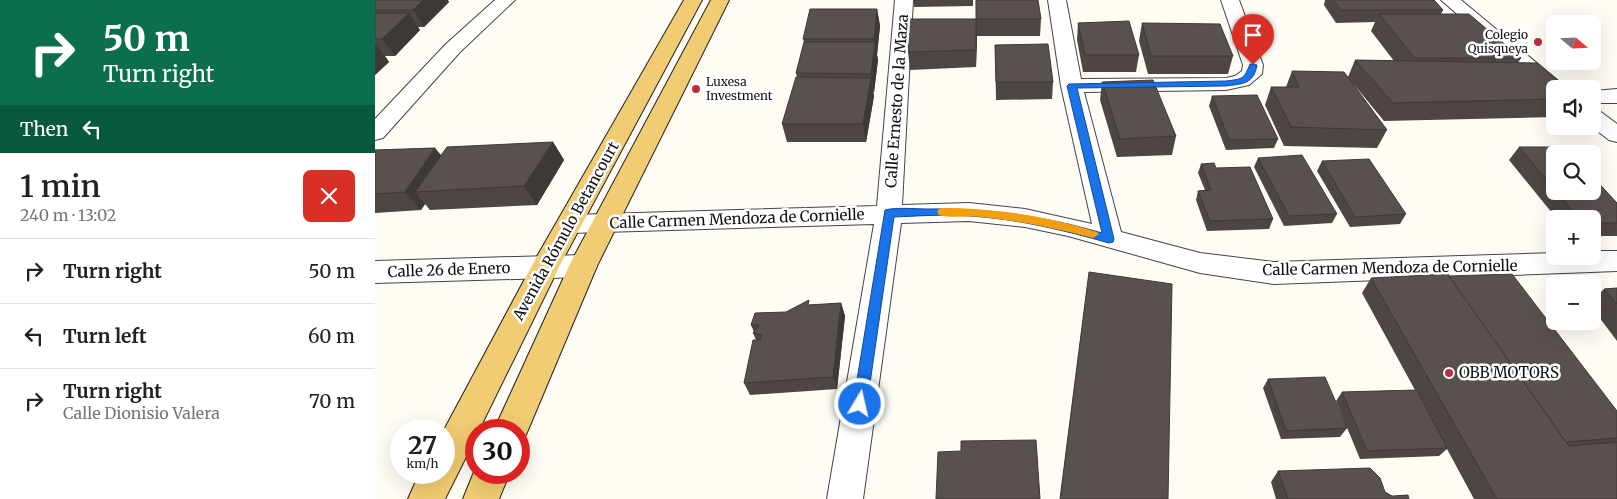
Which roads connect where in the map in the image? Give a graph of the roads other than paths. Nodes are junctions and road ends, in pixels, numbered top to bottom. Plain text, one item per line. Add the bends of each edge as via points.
1 (506, 0) edge
2 (693, 0) edge
3 (721, 0) edge
4 (904, 0) edge
5 (1057, 0) edge
6 (1229, 0) edge
7 (1450, 0) edge
8 (1546, 80) edge
9 (1072, 86) junction
10 (1617, 96) edge
11 (1601, 97) edge
12 (1617, 113) edge
13 (1601, 115) edge
14 (1601, 122) edge
15 (375, 133) edge
16 (1617, 135) edge
17 (889, 213) junction
18 (570, 224) junction
19 (605, 224) junction
20 (1109, 239) junction
21 (1617, 261) edge
22 (583, 266) junction
23 (545, 267) junction
24 (375, 272) edge
25 (516, 419) edge
26 (455, 443) edge
27 (434, 484) edge
28 (487, 484) edge
29 (426, 499) edge
30 (481, 499) edge
31 (845, 499) edge

1 - 15 street via 453,48
2 - 18 main road, Avenida Rómulo Betancourt
3 - 19 main road, Avenida Rómulo Betancourt
4 - 17 street, Calle Ernesto de la Maza
5 - 9 street
6 - 9 street via 1253,65 1252,74 1242,82
7 - 8 street
9 - 20 street
10 - 11 street
12 - 13 street
14 - 16 street
17 - 19 street, Calle Carmen Mendoza de Cornielle
17 - 20 street, Calle Carmen Mendoza de Cornielle via 969,212 1025,218
17 - 31 street, Calle Ernesto de la Maza
18 - 19 street, Calle Carmen Mendoza de Cornielle
18 - 23 main road, Avenida Rómulo Betancourt
19 - 22 main road, Avenida Rómulo Betancourt
20 - 21 street, Calle Carmen Mendoza de Cornielle via 1200,263 1275,272
22 - 23 street, Calle 26 de Enero
22 - 25 main road, Avenida Rómulo Betancourt
23 - 24 street, Calle 26 de Enero
23 - 26 main road, Avenida Rómulo Betancourt
27 - 29 main road
28 - 30 main road

